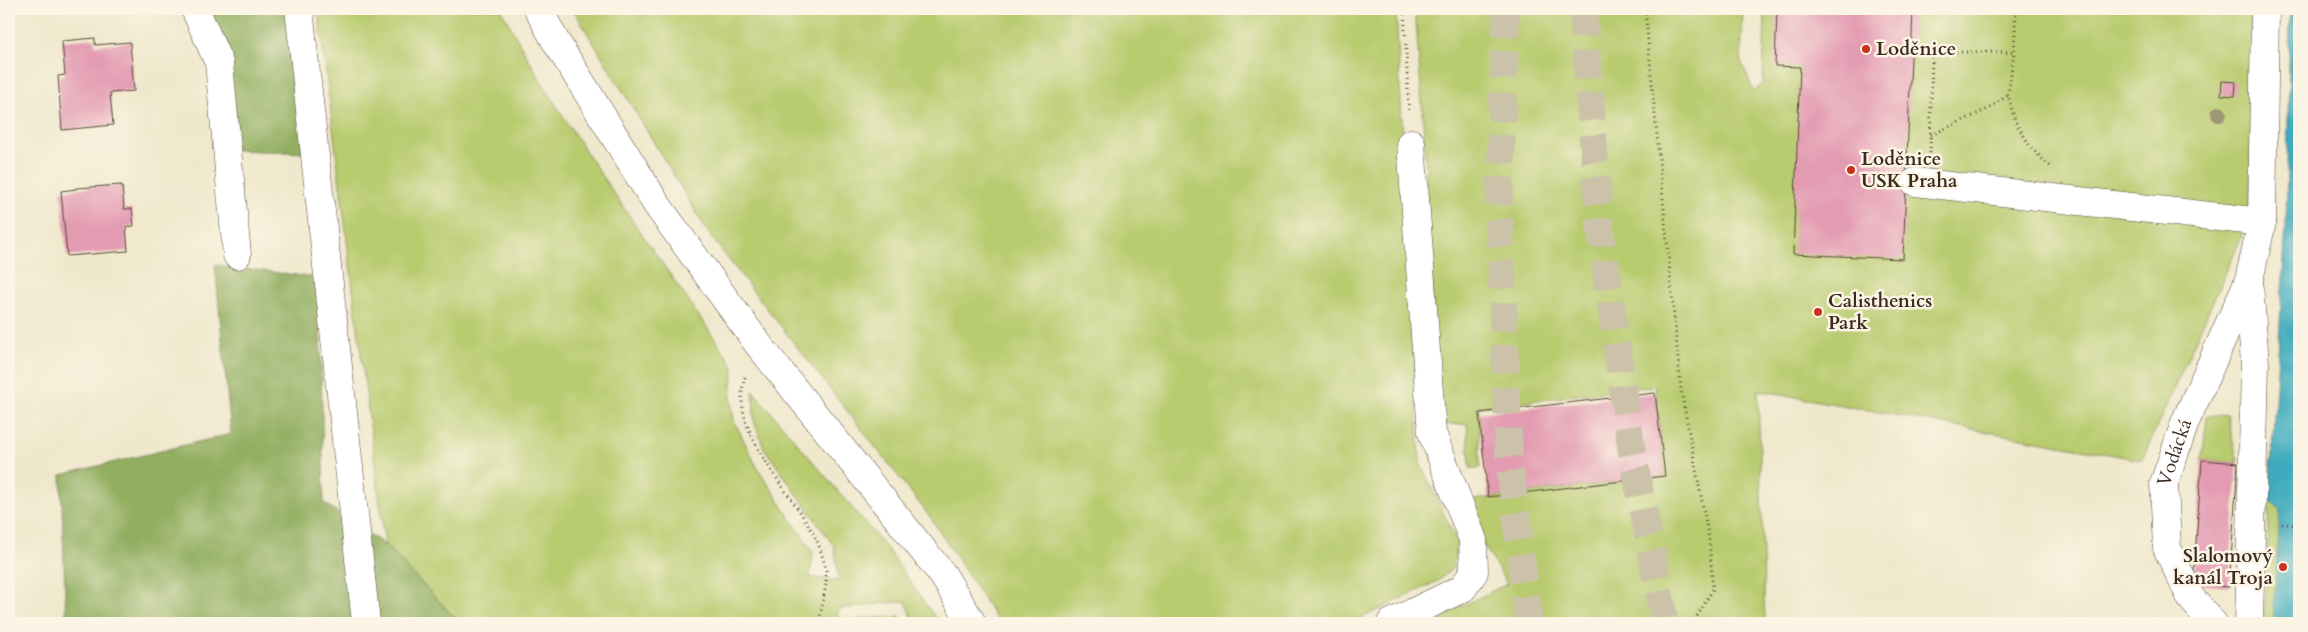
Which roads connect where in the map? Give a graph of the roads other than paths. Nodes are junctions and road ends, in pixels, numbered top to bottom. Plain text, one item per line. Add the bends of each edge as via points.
1 (195, 9) edge
2 (299, 9) edge
3 (538, 9) edge
4 (2265, 9) edge
5 (1411, 143) road end
6 (1922, 183) road end
7 (2262, 222) junction
8 (237, 255) dead end
9 (2249, 280) junction
10 (366, 623) edge
11 (972, 623) edge
12 (1391, 623) edge
13 (2214, 623) edge
14 (2249, 623) edge

1 - 8 street via 219,63
2 - 10 street
3 - 11 street via 657,205 758,344 943,576
4 - 7 street, Vodácká
5 - 12 street via 1432,433 1473,540 1474,572 1463,588
6 - 7 street
7 - 9 street, Vodácká
9 - 13 street, Vodácká via 2186,420 2164,483 2167,548 2190,598
9 - 14 street, Vodácká via 2255,364

